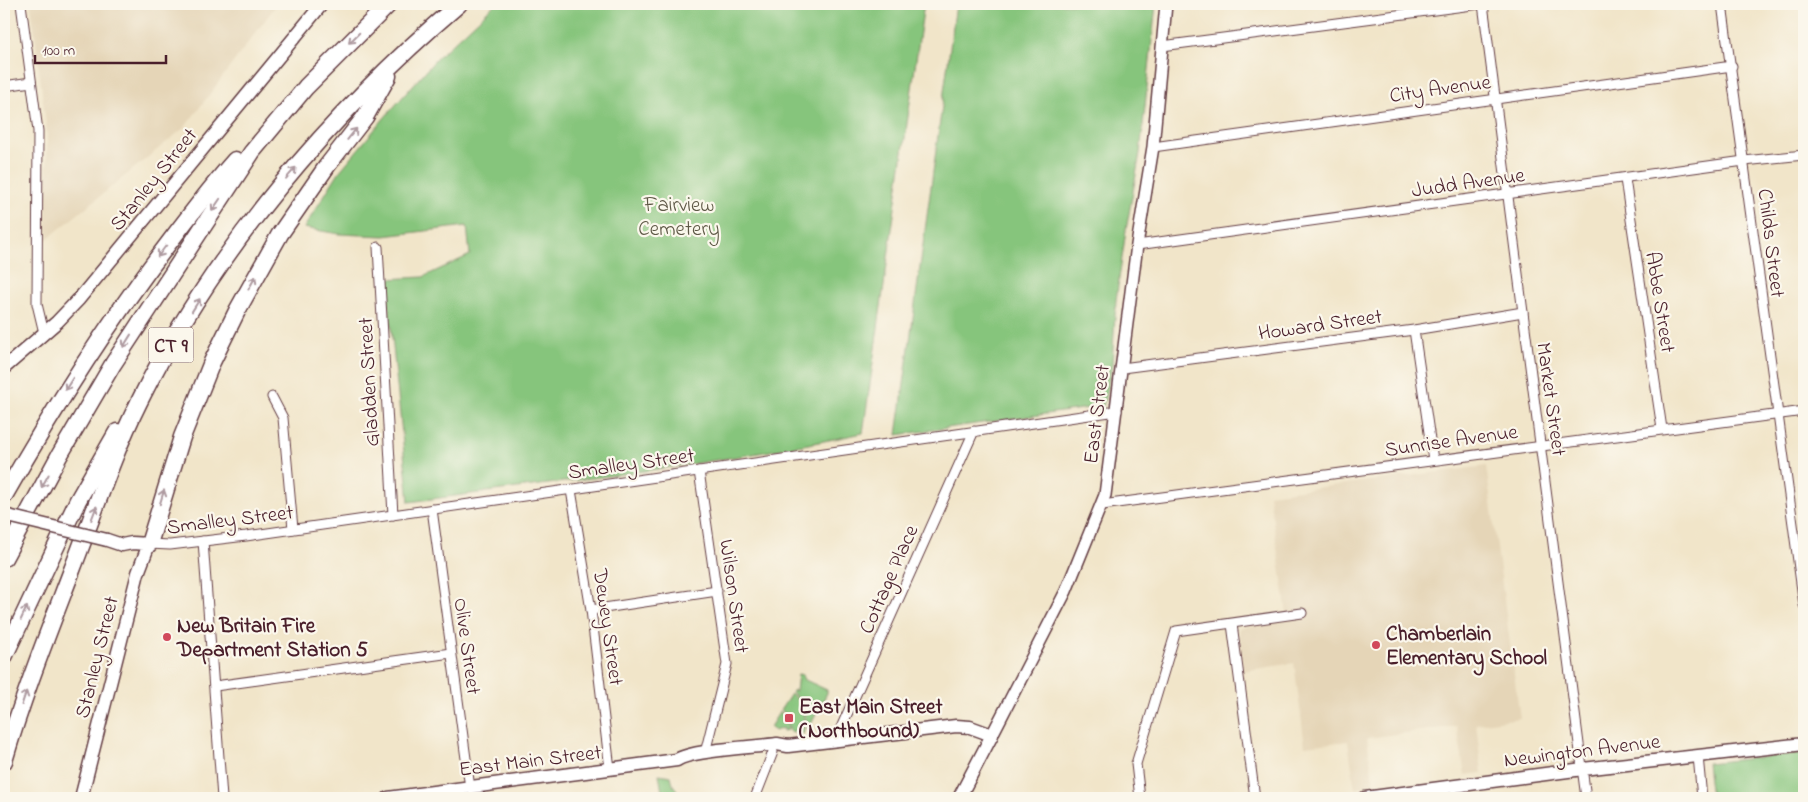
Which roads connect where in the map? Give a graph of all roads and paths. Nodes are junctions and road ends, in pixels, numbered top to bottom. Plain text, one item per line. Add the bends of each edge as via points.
1 (21, 4) edge
2 (322, 4) edge
3 (389, 4) edge
4 (459, 4) edge
5 (1166, 4) edge
6 (1481, 4) edge
7 (1722, 4) edge
8 (1162, 46) junction
9 (394, 63) junction
10 (1732, 66) junction
11 (31, 82) junction
12 (4, 86) edge
13 (1496, 98) junction
14 (274, 122) junction
15 (1153, 147) junction
16 (1804, 155) edge
17 (1744, 161) junction
18 (1624, 179) junction
19 (1509, 195) junction
20 (1137, 245) junction
21 (378, 247) dead end
22 (1523, 312) junction
23 (1414, 330) junction
24 (44, 333) junction
25 (4, 368) edge
26 (1122, 368) junction
27 (272, 397) dead end
28 (139, 401) junction
29 (1117, 411) junction
30 (1804, 411) edge
31 (1777, 414) junction
32 (1662, 430) junction
33 (974, 431) junction
34 (1541, 446) junction
35 (1433, 460) junction
36 (699, 471) junction
37 (571, 490) junction
38 (4, 496) edge
39 (1102, 505) junction
40 (432, 509) junction
41 (4, 515) edge
42 (393, 515) junction
43 (294, 529) junction
44 (203, 541) junction
45 (149, 544) junction
46 (4, 558) edge
47 (717, 591) junction
48 (1804, 605) edge
49 (591, 610) junction
50 (1302, 614) dead end
51 (1232, 624) junction
52 (451, 653) junction
53 (4, 657) edge
54 (215, 686) junction
55 (992, 735) junction
56 (835, 741) junction
57 (1804, 744) edge
58 (788, 746) junction
59 (773, 752) junction
60 (705, 753) junction
61 (1698, 756) junction
62 (677, 760) junction
63 (4, 761) edge
64 (610, 769) junction
65 (1583, 769) junction
66 (470, 788) junction
67 (81, 798) edge
68 (222, 798) edge
69 (388, 798) edge
70 (755, 798) edge
71 (959, 798) edge
72 (1140, 798) edge
73 (1255, 798) edge
74 (1365, 798) edge
75 (1586, 798) edge
76 (1702, 798) edge

1 - 11 street
2 - 24 main road, Stanley Street via 109,264
3 -> 14 highway, CT 9
4 - 9 highway, CT 9
5 - 8 street, East Street
6 - 8 street
6 - 13 street, Market Street
7 - 10 street, Childs Street
8 - 15 street, East Street
28 -> 9 highway, CT 9 via 202,295 262,210 328,131
45 -> 9 highway via 182,437 212,362 237,311 294,213 369,111
10 - 13 street, City Avenue
10 - 17 street, Childs Street
11 - 12 street
11 - 24 street via 38,131 37,304
13 - 15 street, City Avenue
13 - 19 street, Market Street
14 -> 38 highway via 226,171 125,301 71,381
14 -> 46 highway, CT 9 via 213,209 113,364
15 - 20 street, East Street
16 - 17 street, Judd Avenue
17 - 18 street, Judd Avenue
17 - 31 street, Childs Street
18 - 19 street, Judd Avenue
18 - 32 street, Abbe Street
19 - 20 street, Judd Avenue
19 - 22 street, Market Street
20 - 26 street, East Street
21 - 42 street, Gladden Street
22 - 23 street, Howard Street
22 - 34 street, Market Street
23 - 26 street, Howard Street
23 - 35 street
24 - 25 main road, Stanley Street
26 - 29 street, East Street
27 - 43 street via 282,418
53 -> 28 highway via 82,492 105,450
63 -> 28 highway, CT 9 via 40,653
29 - 33 street, Smalley Street
29 - 39 street, East Street
30 - 31 street, Sunrise Avenue
31 - 32 street, Sunrise Avenue
31 - 48 street, Childs Street
32 - 34 street, Sunrise Avenue
33 - 36 street, Smalley Street
33 - 56 street, Cottage Place
34 - 35 street, Sunrise Avenue
34 - 65 street, Market Street
35 - 39 street, Sunrise Avenue
36 - 37 street, Smalley Street
36 - 47 street, Wilson Street
37 - 40 street, Smalley Street
37 - 49 street, Dewey Street
39 - 55 street, East Street via 1063,596
40 - 42 street, Smalley Street
40 - 52 street, Olive Street
41 - 45 main road, bridge via 110,541 122,539
42 - 43 street, Smalley Street
43 - 44 street, Smalley Street
44 - 45 street, Smalley Street
44 - 54 street
45 - 67 main road, Stanley Street via 138,573
47 - 49 street
47 - 60 street, Wilson Street via 727,664
49 - 64 street, Dewey Street
50 - 51 street
51 - 72 street via 1176,631 1136,764
51 - 73 street
52 - 54 street
52 - 66 street, Olive Street
54 - 68 street
55 - 56 main road, East Main Street via 956,726
55 - 71 main road, East Street
56 - 58 main road, East Main Street
57 - 61 main road, Newington Avenue
58 - 59 main road, East Main Street
58 - 60 main road, East Main Street via 777,744
59 - 62 main road, East Main Street via 688,762
59 - 70 street
60 - 62 main road, East Main Street
61 - 65 main road, Newington Avenue
61 - 76 street
62 - 64 main road, East Main Street
64 - 66 main road, East Main Street
65 - 74 main road, Newington Avenue
65 - 75 street, Market Street
66 - 69 main road, East Main Street

